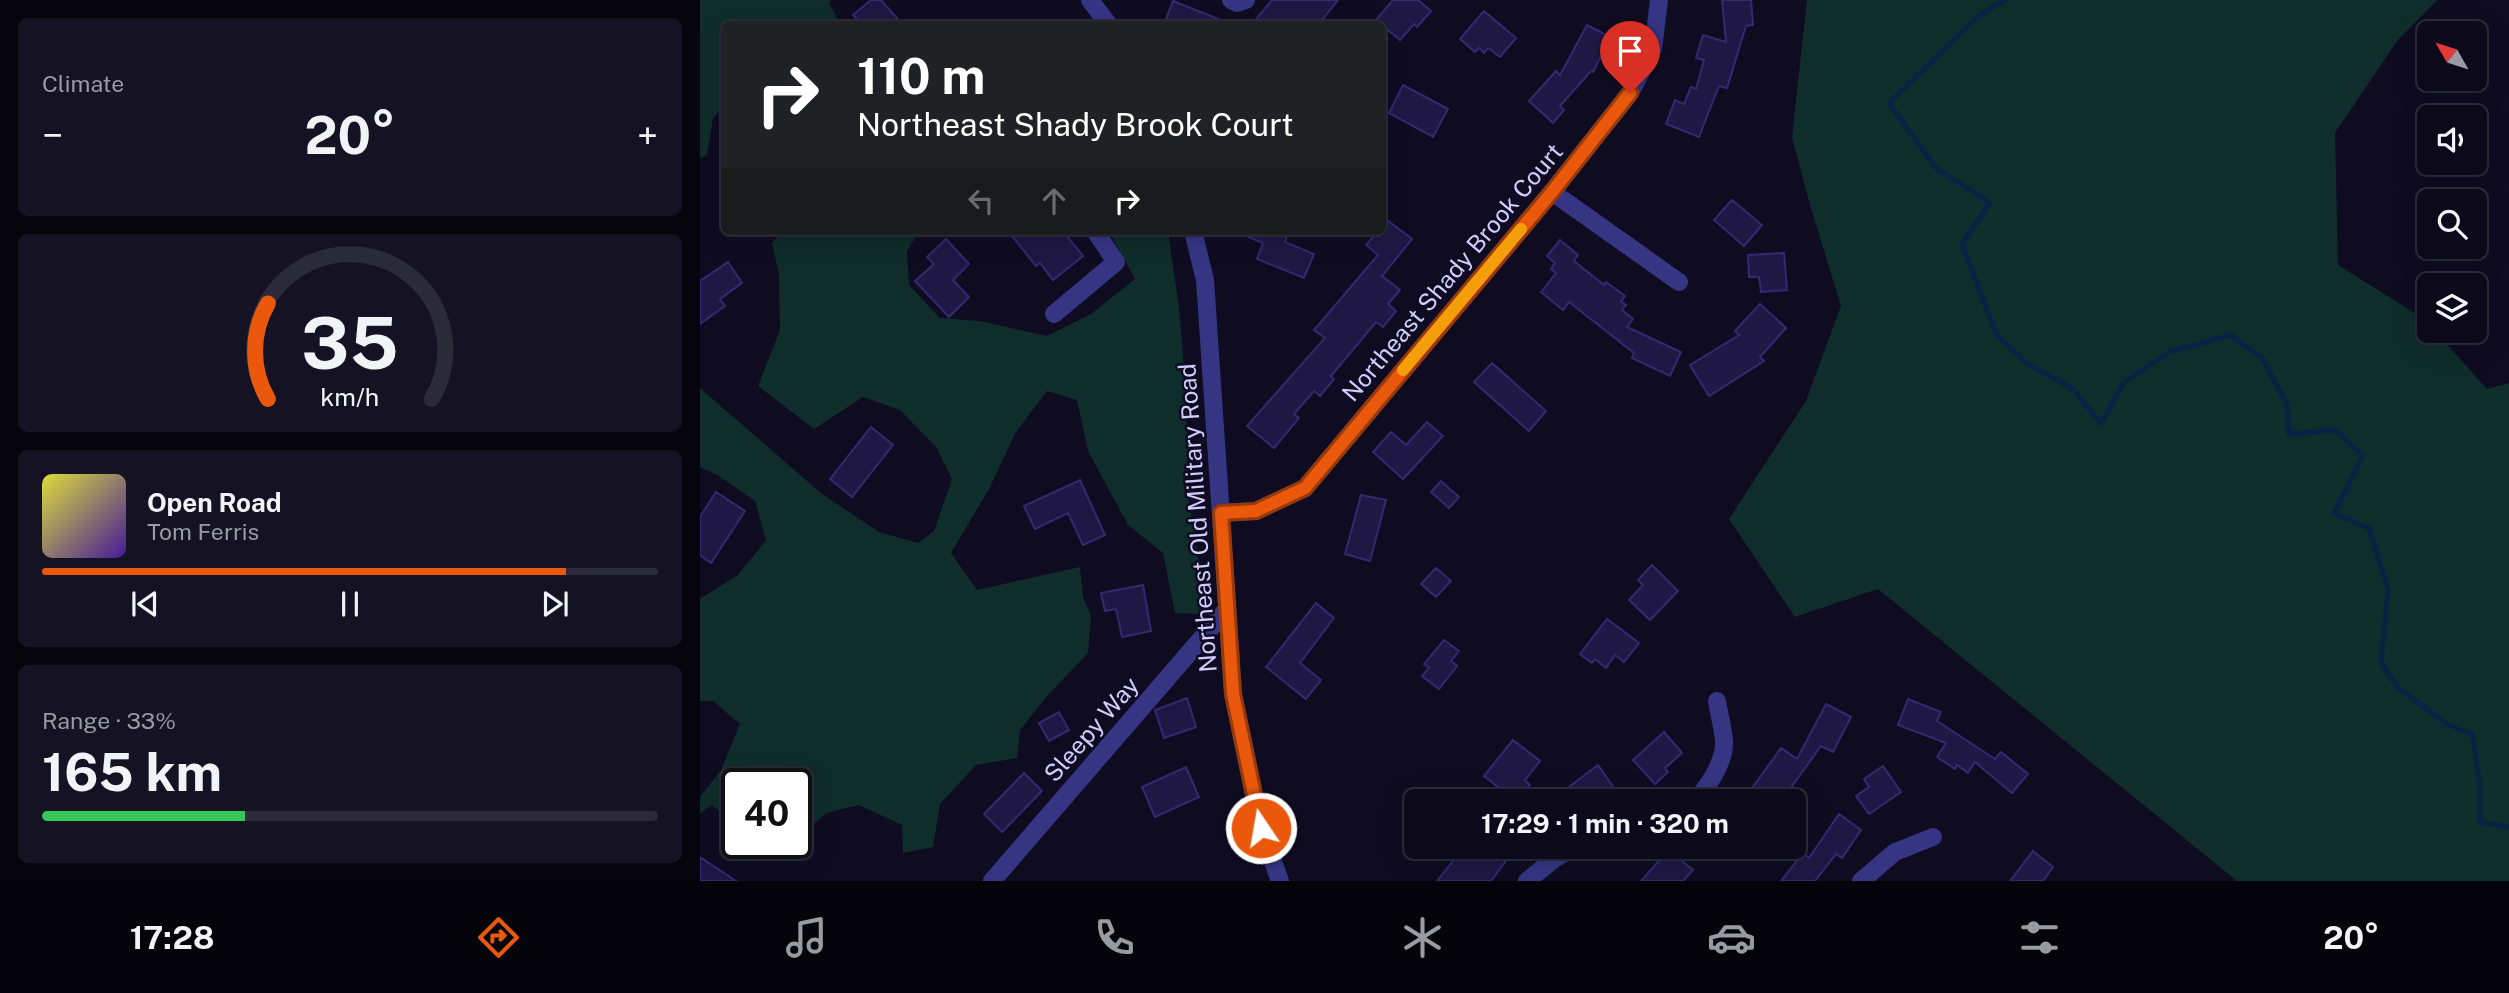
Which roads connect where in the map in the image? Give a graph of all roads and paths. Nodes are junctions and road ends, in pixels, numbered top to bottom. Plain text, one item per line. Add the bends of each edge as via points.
1 (1090, 0) edge
2 (1231, 0) edge
3 (1246, 0) edge
4 (1659, 0) edge
5 (1106, 21) edge
6 (1552, 192) junction
7 (1098, 235) edge
8 (1194, 235) edge
9 (1679, 282) dead end
10 (1054, 314) dead end
11 (1221, 513) junction
12 (1227, 609) junction
13 (1717, 701) dead end
14 (1705, 789) edge
15 (1933, 837) dead end
16 (1554, 859) edge
17 (992, 881) edge
18 (1280, 881) edge
19 (1527, 881) edge
20 (1861, 881) edge

1 - 5 street
2 - 3 street
4 - 6 street, Northeast Shady Brook Court via 1653,49 1630,93
6 - 9 street
6 - 11 street, Northeast Shady Brook Court via 1305,488 1256,511
7 - 10 street via 1116,262
8 - 11 street, Northeast Old Military Road via 1205,281
11 - 12 street, Northeast Old Military Road
12 - 17 street, Sleepy Way
12 - 18 street, Northeast Old Military Road via 1233,694 1261,828
13 - 14 street via 1724,744
15 - 20 street via 1895,852
16 - 19 street

